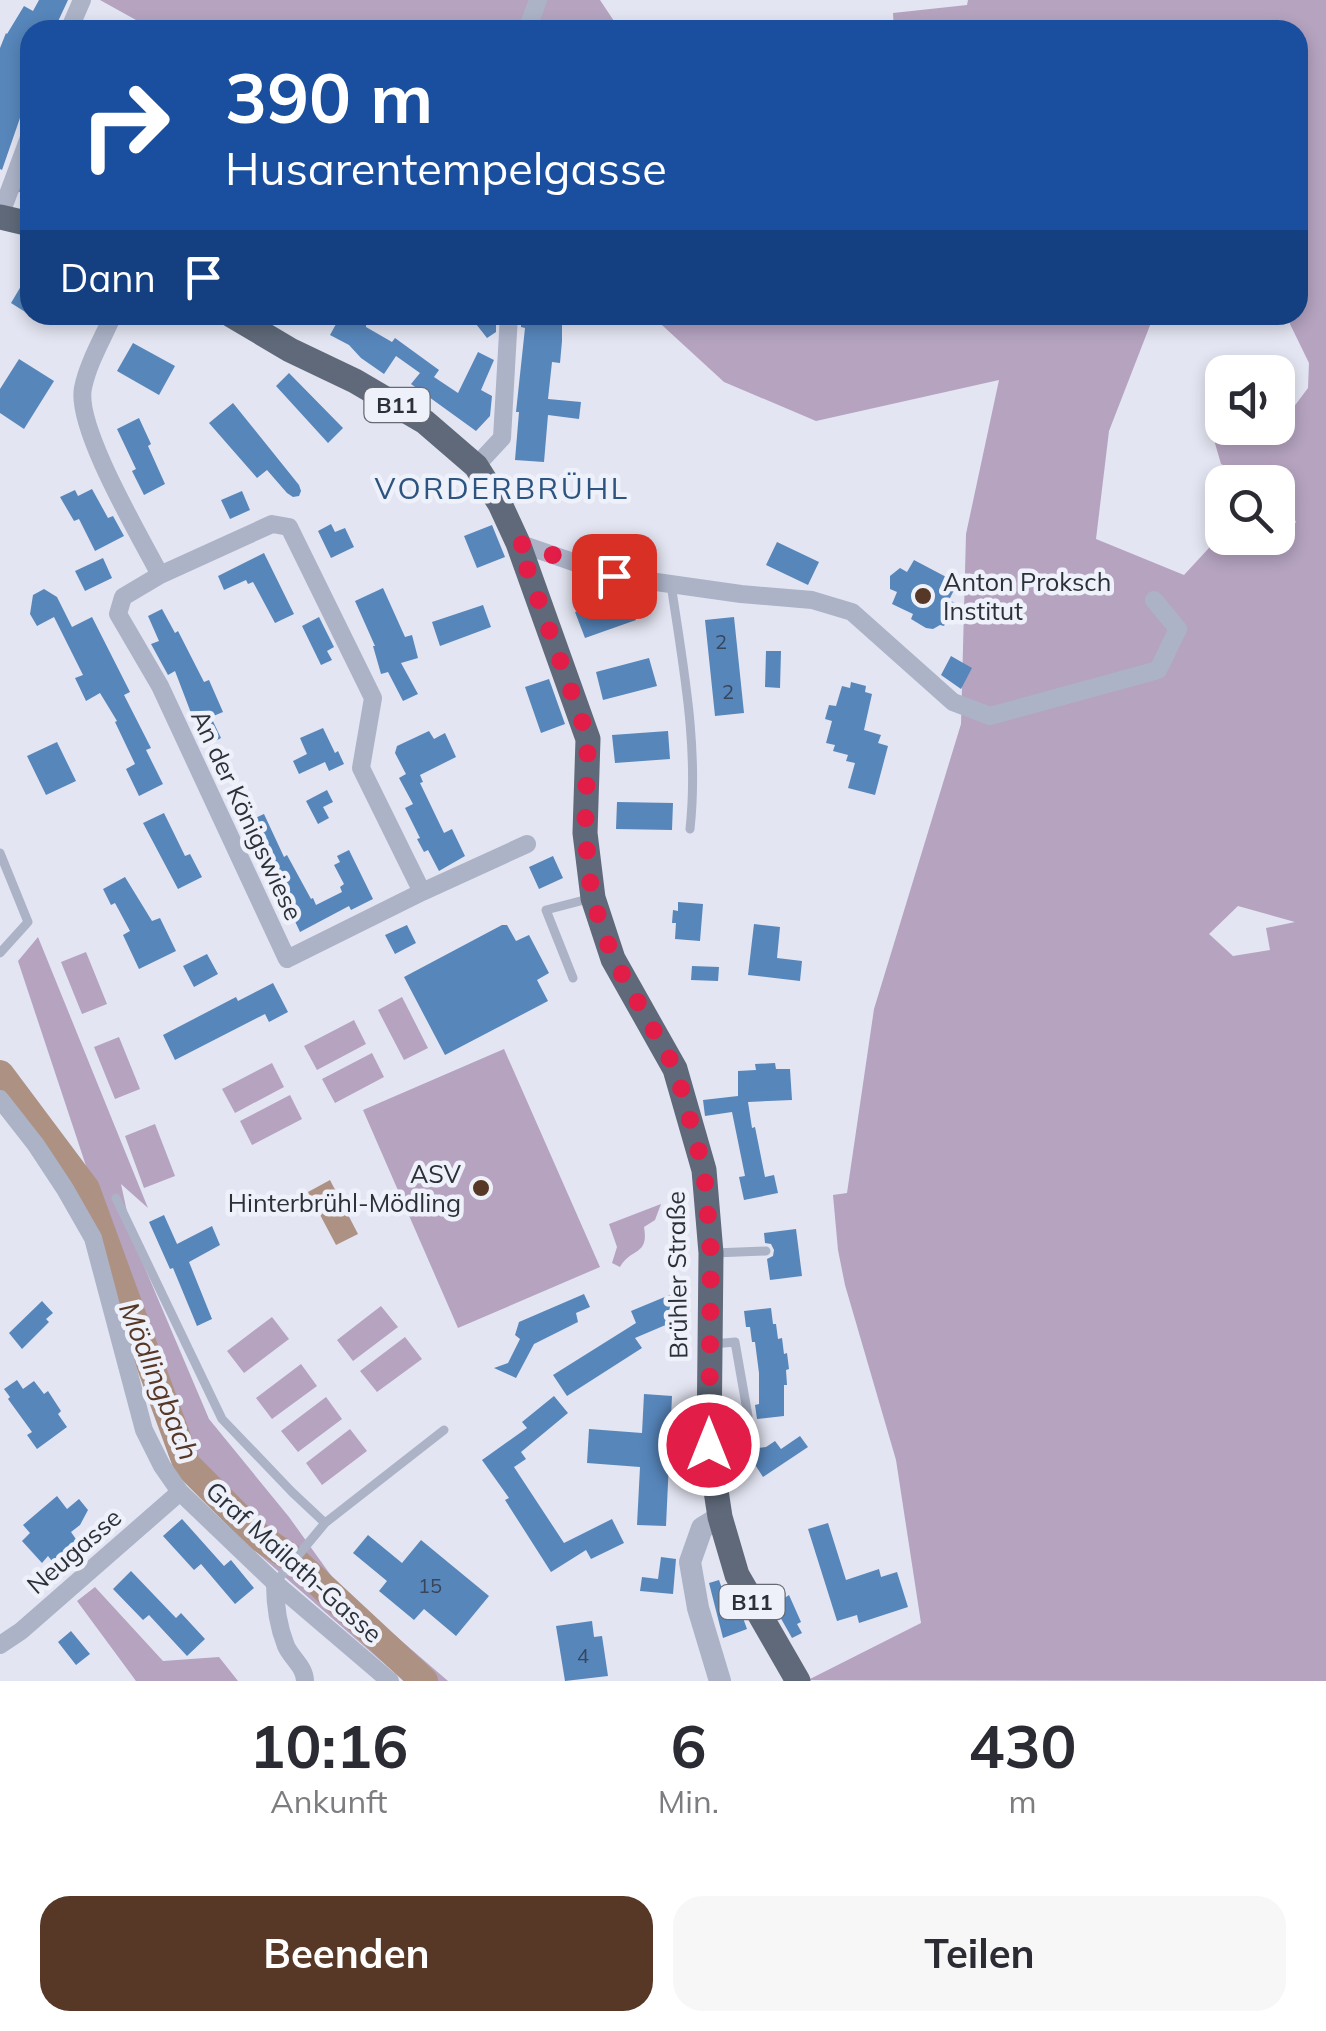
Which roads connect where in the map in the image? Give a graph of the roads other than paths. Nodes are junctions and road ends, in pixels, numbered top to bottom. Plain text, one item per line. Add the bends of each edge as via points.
1 (20, 162) edge
2 (0, 217) edge
3 (109, 325) edge
4 (249, 325) edge
5 (508, 325) edge
6 (476, 466) junction
7 (518, 543) junction
8 (160, 575) junction
9 (671, 584) junction
10 (1154, 600) dead end
11 (690, 829) dead end
12 (526, 844) dead end
13 (0, 853) edge
14 (422, 892) junction
15 (592, 898) junction
16 (0, 953) edge
17 (573, 978) dead end
18 (0, 1098) edge
19 (116, 1198) dead end
20 (766, 1251) dead end
21 (711, 1253) junction
22 (709, 1344) junction
23 (748, 1416) dead end
24 (444, 1430) dead end
25 (180, 1492) junction
26 (720, 1517) junction
27 (324, 1523) junction
28 (278, 1580) junction
29 (0, 1645) edge
30 (305, 1681) edge
31 (390, 1681) edge
32 (720, 1681) edge
33 (798, 1681) edge

1 - 2 street
3 - 8 street via 82,402 96,450
4 - 6 main road, Brühler Straße / B11 via 425,422
5 - 6 street via 502,438
6 - 7 main road, Brühler Straße / B11
7 - 9 street via 614,576
7 - 15 main road, Brühler Straße / B11 via 588,738 585,833
8 - 14 street, An der Königswiese via 272,524 289,527 373,698 362,768
8 - 14 street, An der Königswiese via 122,597 118,614 160,686 287,960
9 - 10 street via 812,600 852,612 953,702 990,716 1158,670 1178,630
9 - 11 lane via 692,729
12 - 14 street, An der Königswiese
13 - 16 lane via 28,922
15 - 17 lane via 546,910
15 - 21 main road, Brühler Straße / B11 via 613,958 676,1070 704,1170
18 - 25 street, Graf Mailath-Gasse via 93,1238 144,1430
19 - 27 lane via 222,1420
20 - 21 lane
21 - 22 main road, Brühler Straße / B11
22 - 23 lane via 735,1342
22 - 26 main road, Brühler Straße / B11 via 709,1445
24 - 27 lane
25 - 28 street, Graf Mailath-Gasse
25 - 29 street, Neugasse
26 - 32 street via 702,1528 690,1562
26 - 33 main road, B11 via 737,1576
27 - 28 lane
28 - 30 street via 275,1608
28 - 31 street, Graf Mailath-Gasse

